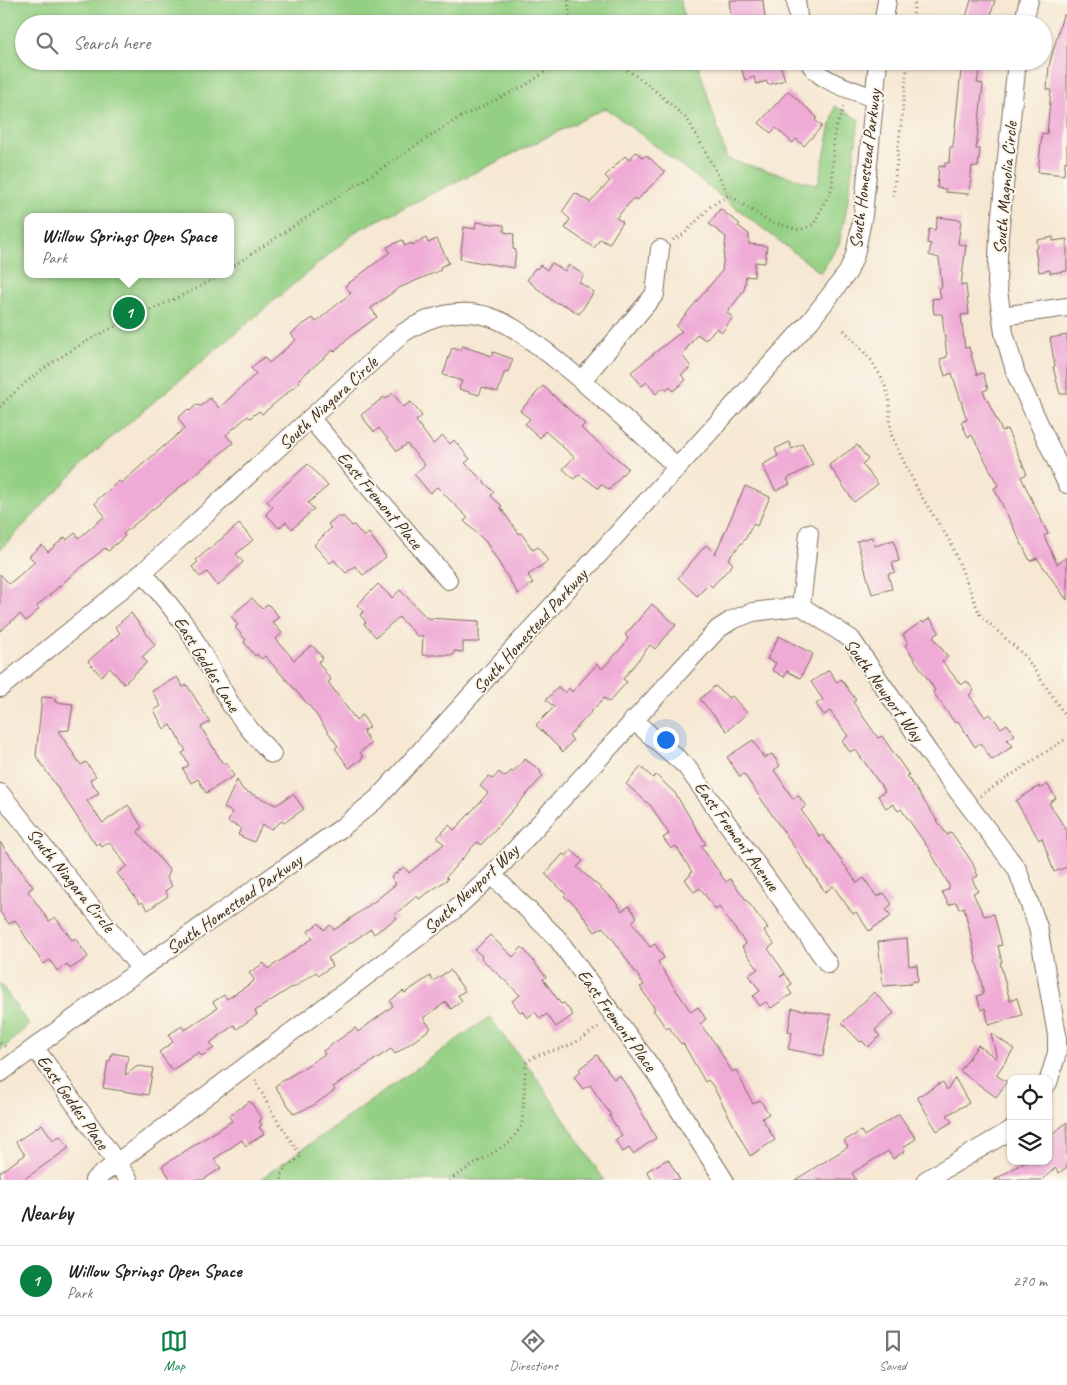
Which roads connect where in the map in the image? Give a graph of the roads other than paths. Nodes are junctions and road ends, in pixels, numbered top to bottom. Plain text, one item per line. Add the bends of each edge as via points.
1 (796, 0) edge
2 (886, 0) edge
3 (1029, 0) edge
4 (798, 15) edge
5 (884, 15) edge
6 (1025, 15) edge
7 (815, 70) edge
8 (877, 70) edge
9 (1017, 70) edge
10 (873, 98) junction
11 (660, 249) road end
12 (1067, 307) edge
13 (1002, 316) junction
14 (582, 380) junction
15 (311, 419) junction
16 (677, 467) junction
17 (1067, 484) edge
18 (810, 533) dead end
19 (143, 572) junction
20 (448, 580) dead end
21 (800, 606) junction
22 (0, 688) edge
23 (633, 720) junction
24 (272, 754) dead end
25 (0, 793) edge
26 (492, 875) junction
27 (828, 964) dead end
28 (141, 968) junction
29 (35, 1048) junction
30 (0, 1073) edge
31 (1050, 1075) edge
32 (1007, 1132) edge
33 (117, 1164) junction
34 (94, 1180) edge
35 (129, 1180) edge
36 (724, 1180) edge
37 (926, 1180) edge

1 - 4 street
2 - 5 street
3 - 6 street
7 - 10 street via 825,78
8 - 10 street, South Homestead Parkway
9 - 13 street, South Magnolia Circle via 999,235 997,283
10 - 16 street, South Homestead Parkway via 863,215 856,256 848,272 811,320
11 - 14 street via 655,294
12 - 13 street
13 - 17 street, South Magnolia Circle via 1016,374
14 - 15 street, South Niagara Circle via 505,323 460,312 416,324 403,333
14 - 16 street, South Niagara Circle
15 - 19 street, South Niagara Circle
15 - 20 street, East Fremont Place
16 - 28 street, South Homestead Parkway via 378,798 340,829
18 - 21 street
19 - 22 street, South Niagara Circle
19 - 24 street, East Geddes Lane via 187,627 231,705
21 - 23 street, South Newport Way via 753,612 718,629
21 - 31 street, South Newport Way via 851,639 929,753 1017,869 1038,927 1057,1034 1057,1053
23 - 26 street, South Newport Way
23 - 27 street, East Fremont Avenue via 686,766
25 - 28 street, South Niagara Circle
26 - 33 street, South Newport Way via 453,911
26 - 36 street, East Fremont Place via 557,938 657,1075
28 - 29 street, South Homestead Parkway
29 - 30 street, South Homestead Parkway
29 - 33 street, East Geddes Place
32 - 37 street
33 - 34 street, South Newport Way
33 - 35 street, East Geddes Place

